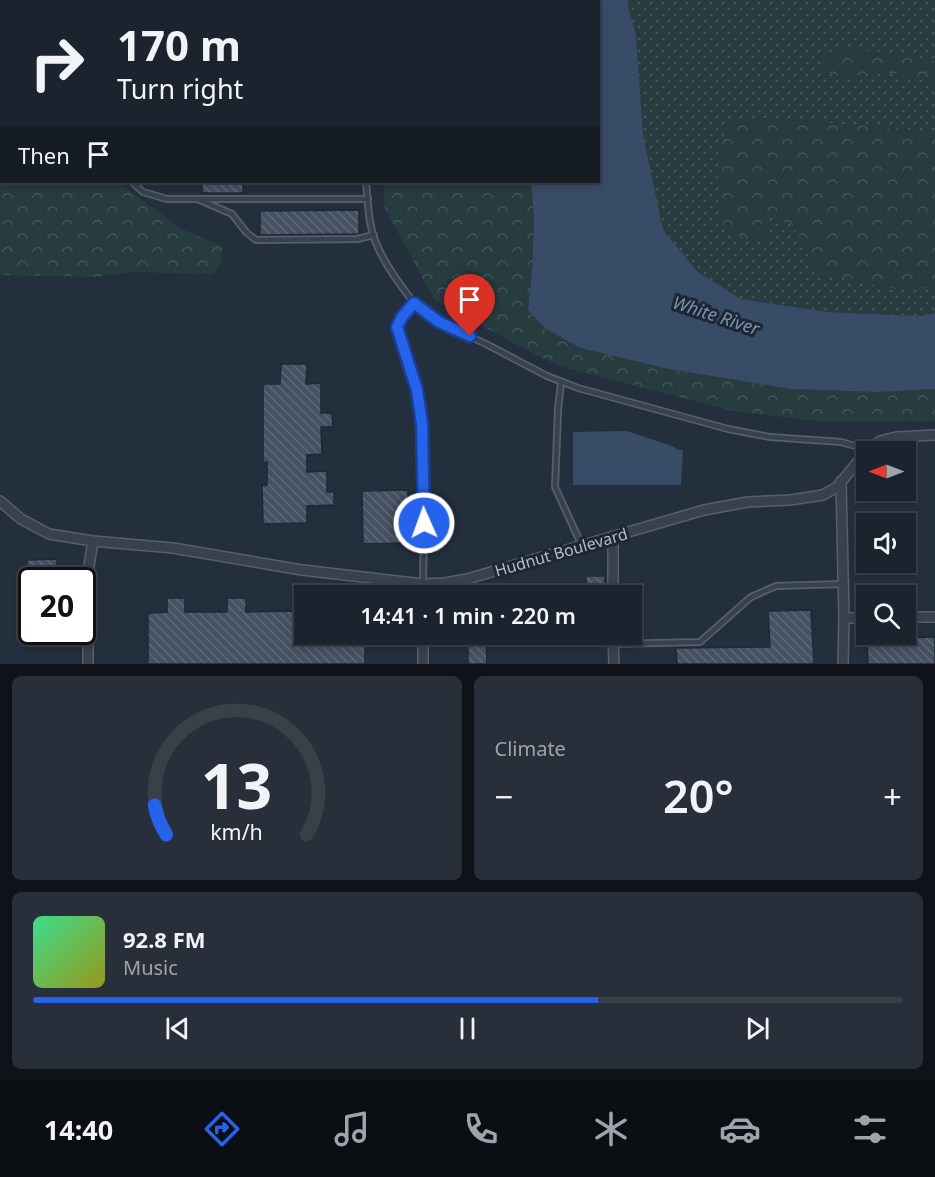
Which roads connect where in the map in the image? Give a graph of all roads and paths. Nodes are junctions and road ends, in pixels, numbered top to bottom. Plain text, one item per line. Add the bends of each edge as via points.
1 (133, 183) edge
2 (366, 183) edge
3 (368, 199) junction
4 (197, 200) junction
5 (374, 235) junction
6 (414, 303) junction
7 (561, 382) junction
8 (935, 435) edge
9 (880, 441) edge
10 (856, 446) edge
11 (856, 464) edge
12 (841, 481) junction
13 (0, 501) edge
14 (613, 537) junction
15 (93, 541) junction
16 (582, 546) junction
17 (423, 584) junction
18 (843, 584) junction
19 (613, 585) edge
20 (916, 617) edge
21 (935, 617) edge
22 (844, 618) junction
23 (856, 618) edge
24 (642, 640) edge
25 (423, 645) edge
26 (613, 645) edge
27 (88, 664) edge
28 (423, 664) edge
29 (614, 664) edge
30 (843, 664) edge

1 - 4 lane via 143,192 167,199
2 - 3 lane
3 - 4 lane
3 - 5 lane
4 - 5 lane via 232,214 256,240 357,240
5 - 6 lane via 396,280
6 - 7 lane via 439,322
6 - 17 lane via 397,327 417,390 422,424
7 - 10 lane via 728,429
7 - 16 lane via 555,487
8 - 9 street, Hudnut Boulevard
11 - 12 street, Hudnut Boulevard
12 - 14 street, Hudnut Boulevard via 823,495 704,510
12 - 18 street
13 - 15 street, Hudnut Boulevard via 21,519 49,534
14 - 16 street, Hudnut Boulevard
14 - 19 street
15 - 17 street, Hudnut Boulevard via 173,548 302,570
15 - 27 street via 88,572
16 - 17 street, Hudnut Boulevard via 445,584
18 - 22 street
18 - 24 lane via 776,586 751,597 700,642
20 - 21 street
22 - 23 street
22 - 30 street
25 - 28 street
26 - 29 street

